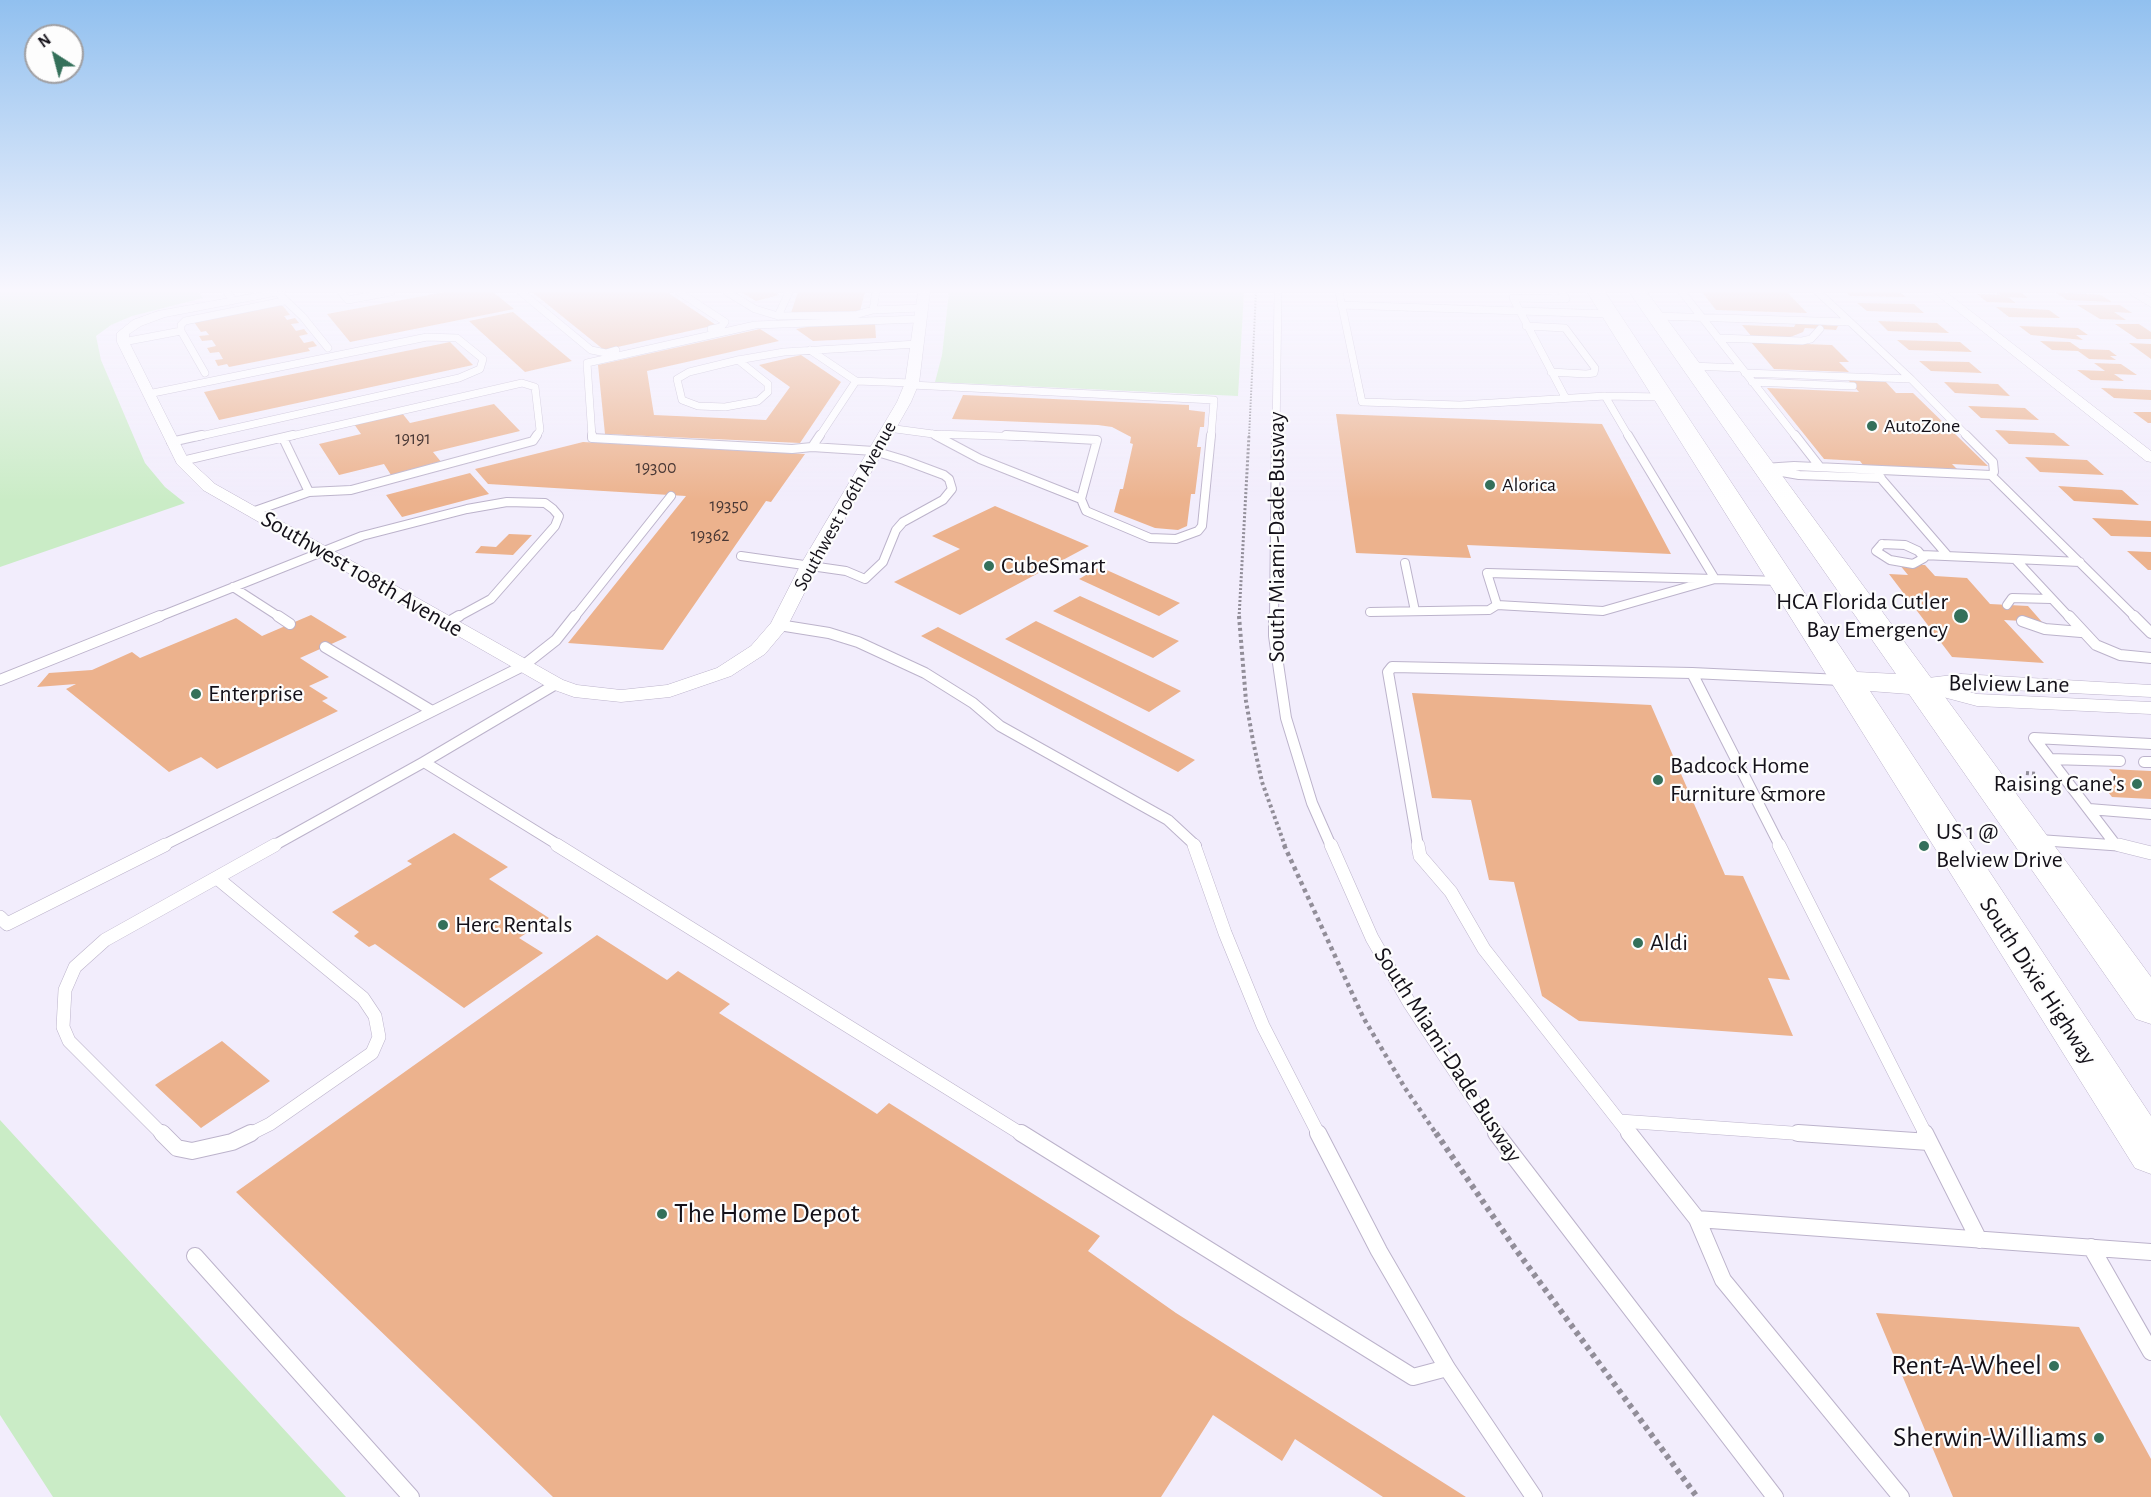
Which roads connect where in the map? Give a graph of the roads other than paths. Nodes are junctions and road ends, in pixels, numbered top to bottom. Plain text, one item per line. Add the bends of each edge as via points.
1 (133, 362) edge
2 (199, 362) edge
3 (308, 362) edge
4 (482, 362) edge
5 (591, 362) edge
6 (731, 362) edge
7 (740, 362) edge
8 (828, 362) edge
9 (914, 362) edge
10 (1277, 362) edge
11 (1353, 362) edge
12 (1545, 362) edge
13 (1590, 362) edge
14 (1640, 362) edge
15 (1688, 362) edge
16 (1737, 362) edge
17 (1893, 362) edge
18 (2028, 362) edge
19 (1691, 366) junction
20 (205, 372) dead end
21 (1551, 372) junction
22 (1747, 375) junction
23 (1911, 379) junction
24 (856, 381) junction
25 (911, 384) junction
26 (1851, 384) dead end
27 (148, 394) junction
28 (1605, 396) junction
29 (1565, 397) junction
30 (1662, 397) junction
31 (888, 429) junction
32 (933, 434) junction
33 (283, 438) junction
34 (171, 442) junction
35 (812, 447) junction
36 (874, 452) junction
37 (2151, 458) edge
38 (182, 461) junction
39 (1705, 465) junction
40 (1820, 467) junction
41 (1764, 468) junction
42 (1874, 470) junction
43 (1991, 475) junction
44 (1881, 478) junction
45 (309, 492) junction
46 (671, 496) dead end
47 (1081, 499) junction
48 (252, 512) junction
49 (323, 551) junction
50 (1922, 555) junction
51 (741, 556) dead end
52 (1948, 556) junction
53 (2015, 559) junction
54 (2080, 562) junction
55 (1405, 563) dead end
56 (810, 564) junction
57 (1714, 579) junction
58 (1781, 581) junction
59 (233, 587) junction
60 (2051, 599) junction
61 (1497, 605) junction
62 (2007, 605) dead end
63 (1415, 611) junction
64 (1370, 612) dead end
65 (2022, 621) dead end
66 (447, 623) junction
67 (290, 624) dead end
68 (779, 625) junction
69 (2081, 632) junction
70 (2151, 633) edge
71 (325, 647) dead end
72 (2151, 658) edge
73 (523, 666) junction
74 (1692, 673) junction
75 (0, 680) edge
76 (1844, 680) junction
77 (703, 681) joint
78 (556, 684) junction
79 (1920, 685) junction
80 (2151, 691) edge
81 (2151, 708) edge
82 (432, 711) junction
83 (2151, 744) edge
84 (2050, 759) junction
85 (2120, 761) dead end
86 (424, 762) junction
87 (2089, 809) junction
88 (2151, 814) edge
89 (2030, 839) junction
90 (2115, 844) junction
91 (2151, 853) edge
92 (217, 878) junction
93 (0, 917) edge
94 (2151, 1008) edge
95 (1620, 1120) junction
96 (1929, 1142) junction
97 (2151, 1154) edge
98 (1697, 1219) junction
99 (1979, 1240) junction
100 (2091, 1247) junction
101 (2151, 1252) edge
102 (195, 1256) dead end
103 (2151, 1352) edge
104 (1447, 1368) junction
105 (411, 1497) edge
106 (1534, 1497) edge
107 (1775, 1497) edge
108 (1901, 1497) edge

1 - 27 street, Southwest 108th Avenue
2 - 20 lane
3 - 27 lane
4 - 34 lane via 480,369 459,378
5 - 35 lane via 586,363 592,438
6 - 7 lane via 681,375 676,383 682,400 690,405 725,407 758,401 768,392 768,384
8 - 24 lane
9 - 25 street, Southwest 106th Avenue
10 - 107 lane, South Miami-Dade Busway via 1274,636 1286,718 1312,803 1372,938 1457,1078 1523,1172
11 - 29 lane via 1362,402 1460,405
12 - 21 lane
13 - 21 lane via 1594,373
14 - 30 highway, South Dixie Highway
15 - 19 highway
16 - 22 lane
17 - 23 lane
18 - 37 street
19 - 22 lane
19 - 41 highway
21 - 29 lane
22 - 23 lane
22 - 26 lane
22 - 40 lane
23 - 43 lane via 1993,462 1995,472
24 - 25 lane
24 - 35 lane
25 - 31 street, Southwest 106th Avenue
25 - 47 lane via 1214,400 1202,526 1198,531 1176,539 1149,538 1086,511
27 - 34 street, Southwest 108th Avenue
28 - 29 lane
28 - 30 lane
28 - 57 lane
30 - 39 highway, South Dixie Highway
31 - 32 lane
31 - 36 street, Southwest 106th Avenue
32 - 47 lane via 980,459
32 - 47 lane via 1097,440
33 - 38 lane
33 - 45 lane
33 - 45 lane via 504,386 522,383 535,387 540,430 533,441 351,490
34 - 38 street, Southwest 108th Avenue
35 - 36 lane
36 - 56 street, Southwest 106th Avenue
36 - 56 lane via 938,471 949,479 952,489 943,500 903,522 884,562 865,579
38 - 48 street, Southwest 108th Avenue via 209,488
39 - 41 highway
39 - 58 highway, South Dixie Highway
40 - 41 lane
40 - 42 lane
41 - 44 lane via 1798,476
41 - 79 highway
42 - 43 lane
42 - 44 lane
43 - 54 lane
44 - 52 lane
45 - 48 lane
46 - 73 lane via 556,639
48 - 49 street, Southwest 108th Avenue
49 - 59 lane
49 - 66 street, Southwest 108th Avenue
49 - 66 lane via 362,536 486,505 527,501 544,503 553,509 559,516 555,526 491,599
50 - 50 lane via 1897,544 1876,548 1884,558 1906,564 1919,563
50 - 52 lane
51 - 56 lane
52 - 53 lane
53 - 54 lane
53 - 60 lane
54 - 70 lane
55 - 63 lane
56 - 68 street, Southwest 106th Avenue
57 - 58 lane
57 - 61 lane via 1603,611
57 - 61 lane via 1487,573
58 - 76 highway, South Dixie Highway
59 - 67 lane
59 - 75 lane
60 - 62 lane via 2012,598
60 - 69 lane
61 - 63 lane via 1489,610
63 - 64 lane
65 - 69 lane via 2045,629
66 - 73 street, Southwest 108th Avenue
68 - 77 street, Southwest 106th Avenue via 758,650
68 - 104 lane via 858,642 925,673 1014,735 1140,803 1189,838 1196,847 1263,1026 1379,1251
69 - 72 lane via 2107,650
71 - 82 lane
73 - 78 street, Southwest 108th Avenue
73 - 82 lane
74 - 76 lane
74 - 95 lane via 1396,667 1388,672 1420,856 1451,892 1484,949
74 - 96 lane
76 - 79 highway
76 - 97 highway, South Dixie Highway
77 - 78 street, Southwest 108th Avenue via 670,691 621,696 574,691
78 - 86 lane
79 - 80 street, Belview Lane via 1961,680
79 - 81 street, Belview Lane via 1977,700
79 - 89 highway
82 - 93 lane via 7,924
83 - 84 lane via 2034,738
84 - 85 lane
84 - 87 lane
86 - 92 lane
86 - 104 lane via 1413,1377
87 - 88 lane
87 - 90 lane
89 - 90 lane
89 - 94 highway
90 - 91 lane
92 - 92 lane via 105,940 89,953 75,967 62,1009 69,1041 177,1148 192,1151 232,1142 270,1124 372,1053 379,1037 375,1016 363,998
95 - 96 lane
95 - 98 lane
96 - 99 lane
98 - 99 lane
98 - 108 lane via 1723,1280
99 - 100 lane
100 - 101 lane
100 - 103 lane
102 - 105 lane
104 - 106 lane

